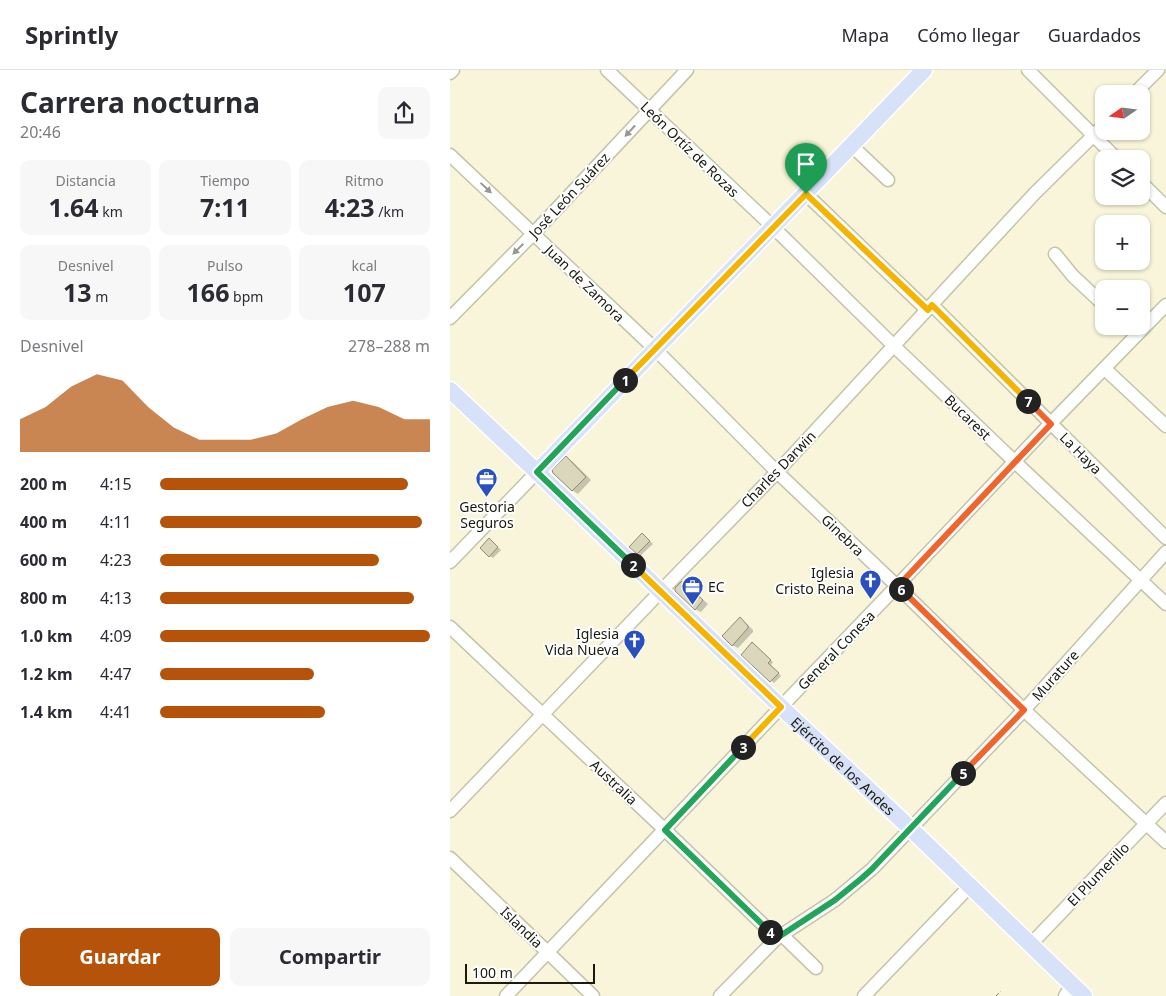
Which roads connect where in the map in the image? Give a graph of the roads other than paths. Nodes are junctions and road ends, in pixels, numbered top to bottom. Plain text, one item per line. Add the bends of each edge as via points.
1 (607, 70) edge
2 (688, 70) edge
3 (924, 70) edge
4 (1028, 70) edge
5 (1158, 70) edge
6 (1143, 85) edge
7 (649, 110) junction
8 (1094, 135) junction
9 (852, 146) junction
10 (1108, 150) edge
11 (450, 155) edge
12 (888, 180) dead end
13 (1150, 191) edge
14 (806, 194) junction
15 (1166, 207) edge
16 (773, 227) junction
17 (534, 233) junction
18 (1055, 254) dead end
19 (1095, 296) edge
20 (1166, 305) edge
21 (930, 308) junction
22 (450, 318) edge
23 (1150, 322) edge
24 (1137, 335) edge
25 (894, 346) junction
26 (654, 349) junction
27 (1105, 369) junction
28 (450, 390) edge
29 (1051, 424) junction
30 (1166, 426) edge
31 (1015, 462) junction
32 (537, 472) junction
33 (777, 472) junction
34 (1166, 538) edge
35 (1166, 552) edge
36 (450, 562) edge
37 (1140, 580) junction
38 (898, 586) junction
39 (660, 591) junction
40 (1166, 604) edge
41 (450, 627) edge
42 (781, 707) junction
43 (1024, 710) junction
44 (543, 715) junction
45 (1166, 803) edge
46 (450, 811) edge
47 (1146, 824) junction
48 (910, 828) junction
49 (665, 830) junction
50 (1166, 842) edge
51 (450, 858) edge
52 (970, 887) junction
53 (780, 937) junction
54 (1030, 945) junction
55 (548, 952) junction
56 (816, 968) dead end
57 (1074, 992) edge
58 (506, 996) edge
59 (593, 996) edge
60 (720, 996) edge
61 (864, 996) edge

1 - 7 street, León Ortíz de Rozas
2 - 7 street, José León Suárez
3 - 9 main road
4 - 8 street
5 - 6 street
7 - 16 street, León Ortíz de Rozas
7 -> 17 street, José León Suárez
8 - 10 street
8 - 21 street, Charles Darwin via 1035,193
9 - 12 street
9 - 14 main road
11 -> 17 street, Juan de Zamora
13 - 15 street
14 - 16 main road
14 - 21 street, La Haya
16 - 25 street, Bucarest
16 - 26 main road
17 -> 22 street, José León Suárez
17 - 26 street, Juan de Zamora
18 - 19 street
20 - 23 street, General Conesa
21 - 25 street, Charles Darwin
21 - 29 street, La Haya
24 - 27 street, General Conesa
25 - 31 street, Bucarest
25 - 33 street, Charles Darwin
26 - 32 main road
26 - 33 street, Ginebra
27 - 29 street, General Conesa
27 - 30 street
28 - 32 main road, Ejército de los Andes
29 - 31 street, General Conesa
29 - 34 street, La Haya
31 - 37 street, Bucarest
31 - 38 street, General Conesa
32 - 36 street
32 - 39 main road, Ejército de los Andes
33 - 38 street, Ginebra
33 - 39 street, Charles Darwin
35 - 37 street, Murature
37 - 40 street, Bucarest
37 - 43 street, Murature
38 - 42 street, General Conesa
38 - 43 street, Ginebra
39 - 42 main road, Ejército de los Andes
39 - 44 street, Charles Darwin
41 - 44 street, Australia
42 - 48 main road, Ejército de los Andes
42 - 49 street, General Conesa
43 - 47 street, Ginebra
43 - 48 street, Murature
44 - 46 street, Charles Darwin
44 - 49 street, Australia
45 - 47 street, El Plumerillo
47 - 50 street, Ginebra
47 - 54 street, El Plumerillo
48 - 52 main road, Ejército de los Andes
48 - 53 street, Murature via 846,892
49 - 53 street, Australia
49 - 55 street, General Conesa
51 - 55 street, Islandia
52 - 54 main road, Ejército de los Andes
52 - 61 street
53 - 56 street, Australia
53 - 60 street, Murature
54 - 57 main road, Ejército de los Andes
55 - 58 street, General Conesa
55 - 59 street, Islandia

